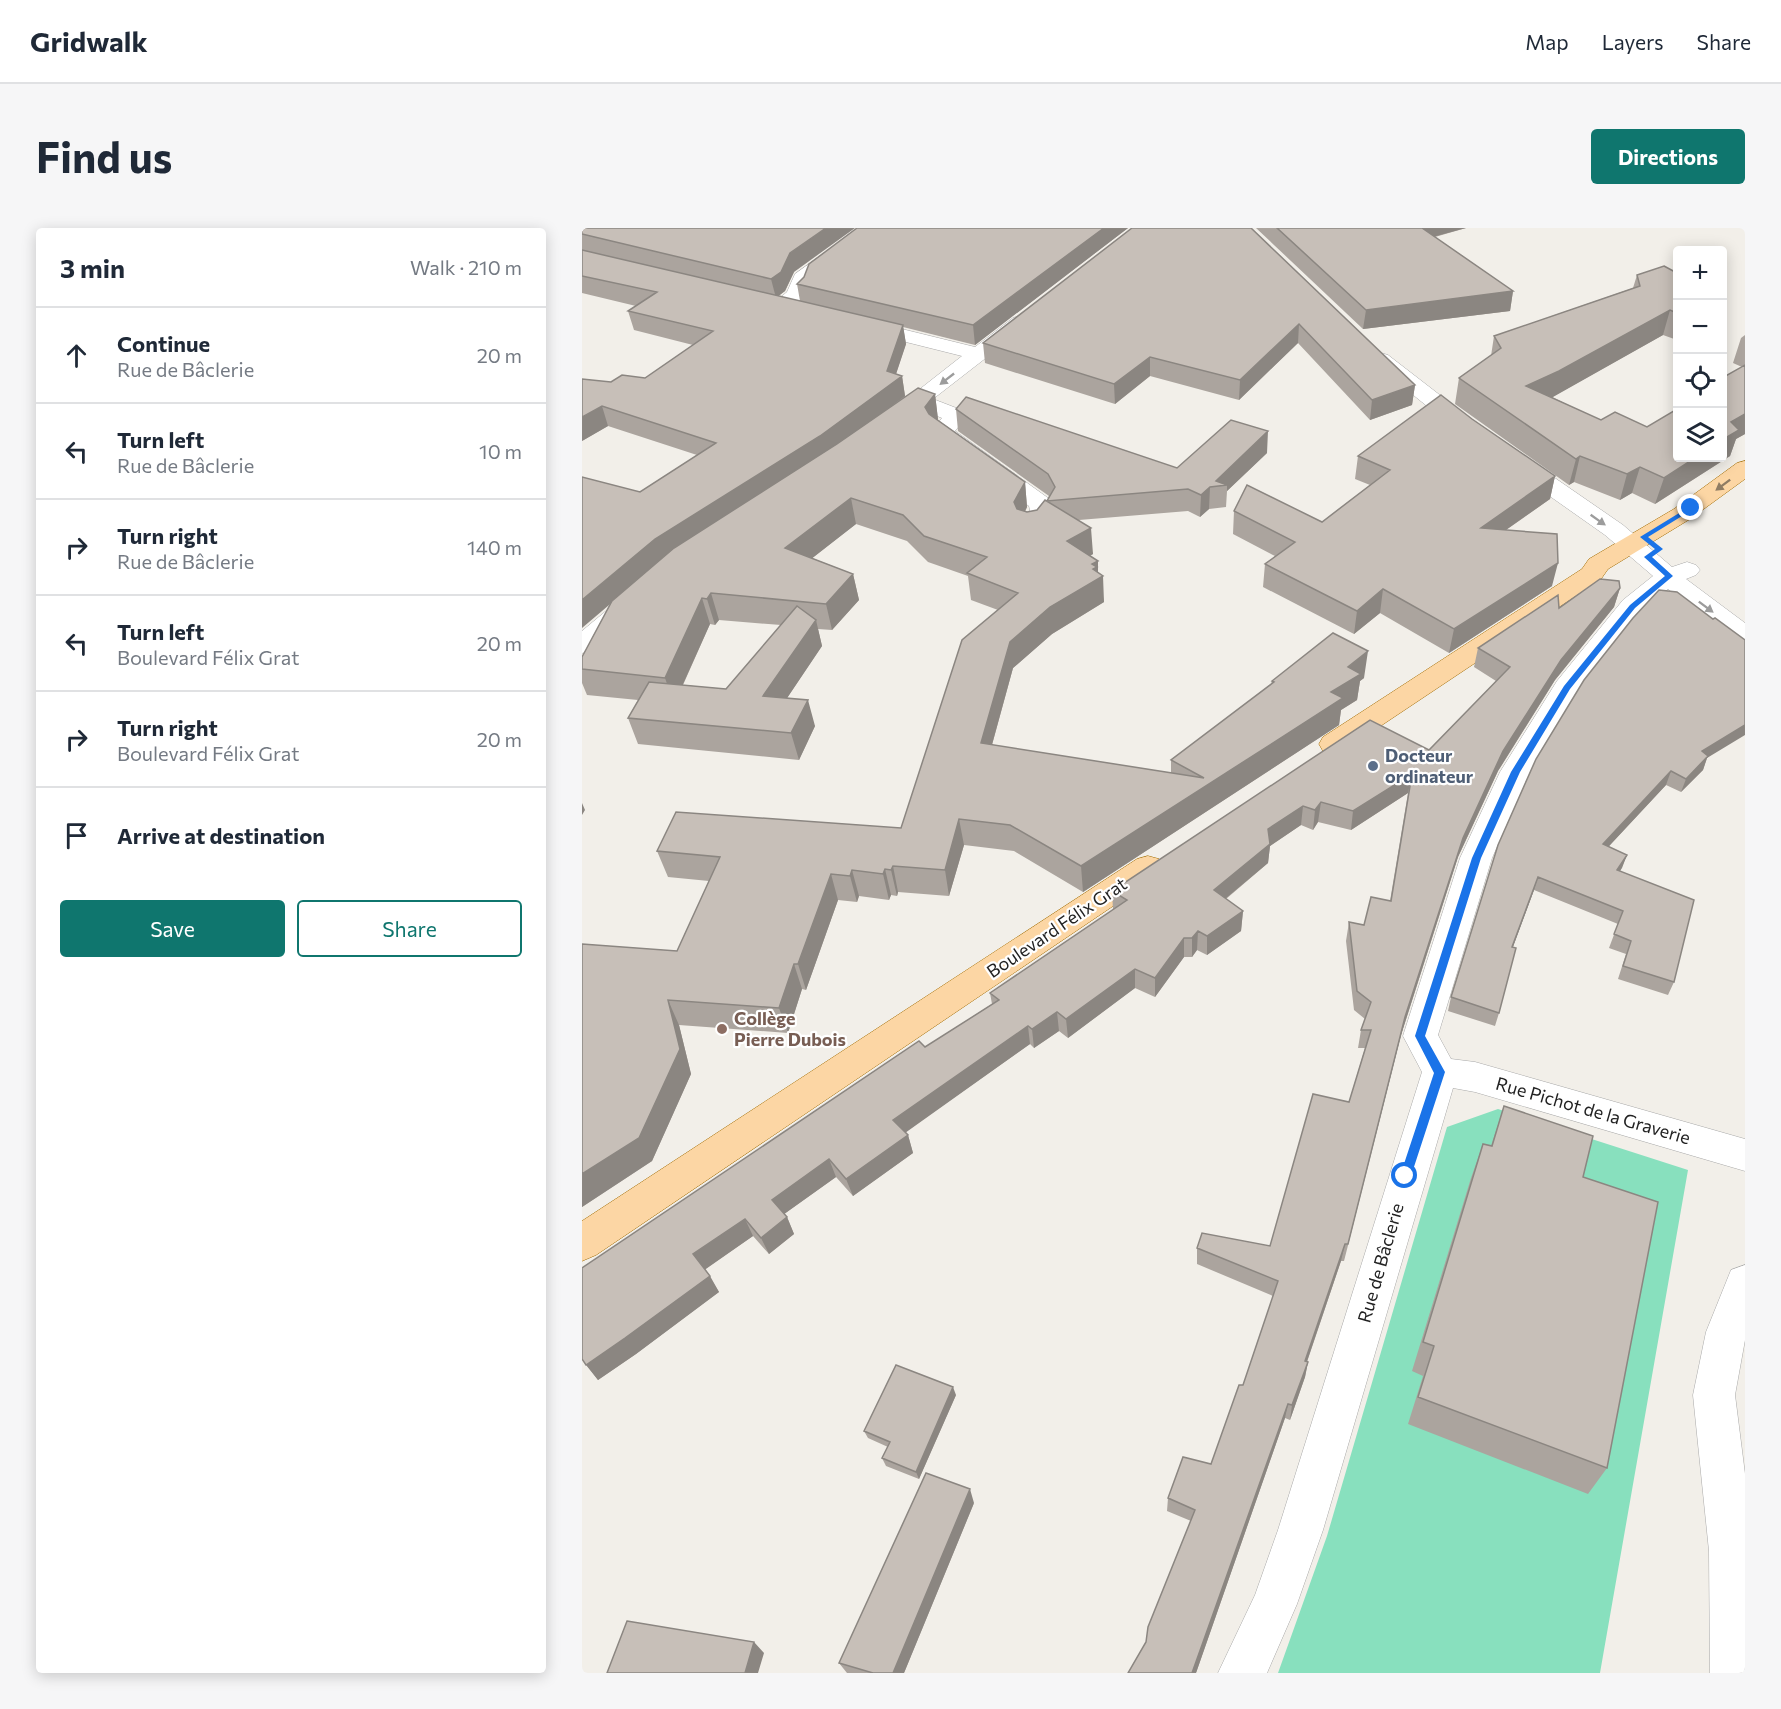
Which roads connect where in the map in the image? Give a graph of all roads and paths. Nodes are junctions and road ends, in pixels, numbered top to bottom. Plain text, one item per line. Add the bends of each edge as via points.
1 (872, 228) edge
2 (757, 301) edge
3 (780, 306) junction
4 (803, 312) edge
5 (1034, 312) edge
6 (838, 320) edge
7 (1367, 346) edge
8 (979, 354) junction
9 (919, 401) junction
10 (881, 428) edge
11 (1745, 468) edge
12 (1745, 491) edge
13 (1030, 529) edge
14 (1656, 555) junction
15 (645, 590) edge
16 (1745, 612) edge
17 (1745, 636) edge
18 (582, 645) edge
19 (1305, 763) edge
20 (1177, 848) edge
21 (1440, 1072) junction
22 (1745, 1155) edge
23 (582, 1243) edge
24 (1745, 1283) edge
25 (1242, 1673) edge
26 (1734, 1673) edge

1 - 3 street via 801,278 796,295
2 - 3 street
3 - 4 street
5 - 8 street
6 - 8 street
7 -> 14 street via 1490,444
8 -> 9 street
9 - 10 street
9 - 13 street via 956,416 942,432 1040,503 1042,510
11 -> 14 main road via 1691,508
12 - 14 main road
14 - 16 street
14 -> 17 street via 1694,598
14 - 19 main road via 1607,574 1592,574
14 - 21 street via 1632,606 1567,687 1515,772 1476,858 1420,1036
15 - 18 street
20 - 23 main road, Boulevard Félix Grat
21 - 22 street, Rue Pichot de la Graverie via 1475,1077
21 - 25 street, Rue de Bâclerie via 1405,1176 1338,1414 1277,1596
24 - 26 street via 1726,1332 1714,1395 1732,1551

